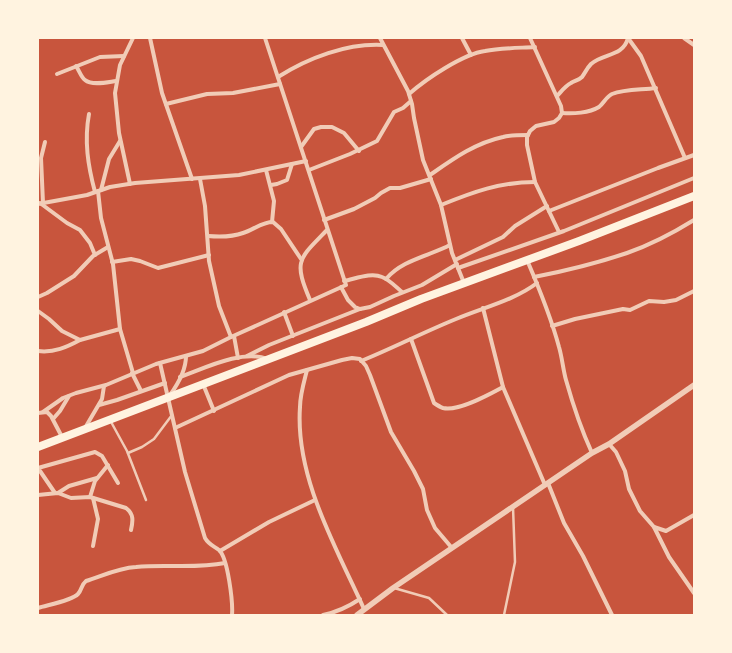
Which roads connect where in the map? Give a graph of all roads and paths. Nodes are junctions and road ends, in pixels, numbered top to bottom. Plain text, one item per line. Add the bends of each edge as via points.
1 (133, 38) edge
2 (150, 38) edge
3 (265, 38) edge
4 (380, 38) edge
5 (462, 38) edge
6 (531, 38) edge
7 (628, 38) edge
8 (684, 38) edge
9 (383, 45) junction
10 (694, 45) edge
11 (534, 47) junction
12 (471, 54) junction
13 (124, 56) junction
14 (76, 66) junction
15 (57, 74) dead end
16 (278, 77) junction
17 (116, 81) junction
18 (280, 84) junction
19 (656, 88) junction
20 (409, 94) junction
21 (557, 96) junction
22 (411, 101) junction
23 (166, 104) junction
24 (562, 113) junction
25 (88, 114) dead end
26 (528, 134) junction
27 (120, 141) junction
28 (44, 142) dead end
29 (301, 147) junction
30 (359, 150) junction
31 (694, 155) edge
32 (685, 158) junction
33 (40, 161) edge
34 (306, 162) junction
35 (292, 164) junction
36 (266, 170) junction
37 (309, 170) junction
38 (430, 177) junction
39 (694, 178) edge
40 (192, 179) junction
41 (200, 179) junction
42 (535, 182) junction
43 (130, 184) junction
44 (271, 185) junction
45 (98, 191) junction
46 (694, 196) edge
47 (41, 203) edge
48 (441, 204) junction
49 (548, 208) junction
50 (324, 220) junction
51 (694, 220) edge
52 (272, 222) junction
53 (327, 230) junction
54 (559, 232) junction
55 (208, 236) junction
56 (450, 245) junction
57 (108, 247) junction
58 (96, 255) junction
59 (209, 256) junction
60 (301, 259) junction
61 (526, 260) junction
62 (112, 262) junction
63 (456, 264) junction
64 (534, 277) junction
65 (386, 279) junction
66 (344, 281) junction
67 (464, 283) junction
68 (536, 283) junction
69 (341, 286) junction
70 (694, 291) edge
71 (402, 292) junction
72 (38, 297) edge
73 (310, 300) junction
74 (483, 308) junction
75 (360, 309) junction
76 (38, 311) edge
77 (284, 312) junction
78 (552, 326) junction
79 (120, 329) junction
80 (233, 336) junction
81 (292, 336) junction
82 (411, 339) junction
83 (80, 340) junction
84 (38, 351) edge
85 (186, 356) junction
86 (247, 356) junction
87 (238, 358) junction
88 (269, 359) junction
89 (361, 361) junction
90 (160, 363) junction
91 (307, 370) junction
92 (133, 373) junction
93 (180, 377) junction
94 (165, 383) junction
95 (203, 384) junction
96 (694, 385) edge
97 (104, 386) junction
98 (504, 387) junction
99 (141, 391) junction
100 (69, 396) junction
101 (169, 397) junction
102 (99, 405) junction
103 (214, 411) junction
104 (43, 412) junction
105 (38, 413) edge
106 (172, 415) junction
107 (53, 419) junction
108 (109, 420) junction
109 (175, 428) junction
110 (84, 429) junction
111 (63, 438) junction
112 (609, 444) junction
113 (38, 447) edge
114 (128, 453) junction
115 (592, 453) junction
116 (108, 465) junction
117 (40, 469) edge
118 (38, 478) edge
119 (97, 478) junction
120 (118, 483) dead end
121 (547, 484) junction
122 (56, 493) junction
123 (38, 495) edge
124 (91, 498) junction
125 (146, 500) dead end
126 (315, 500) junction
127 (513, 507) junction
128 (694, 515) edge
129 (654, 527) junction
130 (131, 530) dead end
131 (93, 546) dead end
132 (452, 548) junction
133 (220, 551) junction
134 (225, 564) junction
135 (393, 588) junction
136 (694, 593) edge
137 (360, 599) junction
138 (38, 608) edge
139 (361, 613) edge
140 (232, 615) edge
141 (323, 615) edge
142 (447, 615) edge
143 (504, 615) edge
144 (612, 615) edge

1 - 13 street
2 - 23 street
3 - 16 street
4 - 9 street
5 - 12 street
6 - 11 street
7 - 19 street via 642,56
7 - 21 street via 620,50 591,64 581,78
8 - 10 street
9 - 16 street via 371,44 349,48 310,59
9 - 20 street
11 - 12 street via 484,50
11 - 21 street
12 - 20 street via 436,74
13 - 14 street via 100,57
13 - 17 street
14 - 15 street
14 - 17 street via 84,80 89,82
16 - 18 street
17 - 27 street
18 - 23 street via 233,93 207,94
18 - 29 street
19 - 24 street via 614,93 597,108 573,114
19 - 32 street via 665,115
20 - 22 street
21 - 24 street
22 - 30 street via 394,112 377,141
22 - 38 street via 419,145
23 - 40 street
24 - 26 street via 554,122 536,126
25 - 45 street via 86,127 90,174
26 - 38 street via 504,136 481,143 456,157
26 - 42 street via 527,145
27 - 43 street
27 - 45 street via 109,159
28 - 33 street
29 - 30 street via 314,129 332,127 344,134
29 - 34 street
30 - 37 street
31 - 32 street
32 - 49 street
33 - 47 street
34 - 35 street
34 - 37 street
35 - 36 street
35 - 44 street via 287,180
36 - 41 street
36 - 44 street
37 - 50 street
38 - 48 street
38 - 50 street via 400,188 390,188 354,210
39 - 54 street
40 - 41 street
40 - 43 street
41 - 55 street
42 - 48 street via 506,183
42 - 49 street
43 - 45 street
44 - 52 street via 274,201
45 - 47 street
45 - 57 street
46 - 61 highway
47 - 58 street via 67,224 80,230
48 - 56 street
49 - 54 street
49 - 63 street
50 - 53 street
51 - 64 street via 628,252
52 - 55 street via 228,237
52 - 60 street via 281,229
53 - 60 street
53 - 66 street
54 - 63 street
55 - 59 street
56 - 63 street
56 - 65 street via 397,268
57 - 58 street
57 - 62 street
58 - 72 street via 74,276
59 - 62 street via 158,268 131,259
59 - 80 street via 219,306
60 - 73 street via 301,274
61 - 64 street
61 - 67 highway
62 - 79 street
63 - 67 street
63 - 71 street via 422,285
64 - 68 street
65 - 66 street via 375,275
65 - 71 street
66 - 69 street via 346,285
67 - 88 highway
68 - 74 street via 528,290
68 - 78 street
69 - 73 street
69 - 75 street via 348,300
70 - 78 street via 676,300 649,301 630,310 623,309
71 - 75 street
73 - 77 street
74 - 82 street
74 - 98 street
75 - 81 street
76 - 83 street via 62,331
77 - 80 street
77 - 81 street
78 - 115 street via 573,404
79 - 83 street
79 - 92 street
80 - 85 street via 203,351
80 - 87 street
81 - 86 street
82 - 89 street
82 - 98 street via 434,403 442,408 482,399
83 - 84 street via 50,352
85 - 90 street
85 - 93 street
86 - 87 street
86 - 88 street via 257,355
87 - 93 street
88 - 95 highway
89 - 91 street via 352,358
89 - 132 street via 370,375 391,432 423,489 427,510 435,528
90 - 92 street
90 - 94 street
91 - 103 street
91 - 126 street via 300,406 300,438
92 - 97 street
92 - 99 street
93 - 101 street
94 - 99 street
94 - 101 street
95 - 101 highway
95 - 103 street
96 - 112 street
97 - 100 street
97 - 102 street
98 - 121 street
99 - 102 street
100 - 104 street
100 - 107 street
101 - 106 street
101 - 108 highway
102 - 110 street
103 - 109 street
104 - 105 street
104 - 107 street via 47,412
106 - 109 street
106 - 114 lane via 154,439
107 - 111 street
108 - 110 highway
108 - 114 lane
109 - 133 street via 184,472 205,538 208,544
110 - 111 highway
111 - 113 highway
112 - 115 street
112 - 129 street via 625,471 629,489 640,511
114 - 125 lane
115 - 121 street
116 - 117 street via 102,456 95,452
116 - 119 street
116 - 120 street
117 - 118 street
117 - 122 street
119 - 122 street via 69,486
119 - 124 street
121 - 127 street
121 - 144 street via 564,524
122 - 123 street
122 - 124 street via 72,498
124 - 130 street via 131,511
124 - 131 street via 98,519
126 - 133 street via 269,522
126 - 137 street
127 - 132 street
127 - 143 lane via 515,562
128 - 129 street via 666,530
129 - 136 street via 669,557
132 - 135 street
133 - 134 street
134 - 138 street via 140,566 116,570 86,581 78,594 72,598
134 - 140 street
135 - 139 street
135 - 142 lane via 429,598
137 - 139 street
137 - 141 street via 347,608

